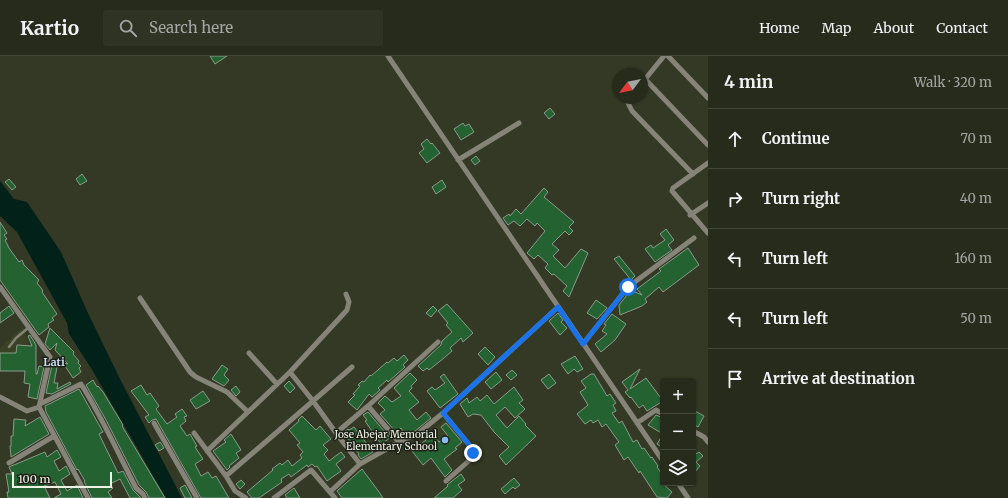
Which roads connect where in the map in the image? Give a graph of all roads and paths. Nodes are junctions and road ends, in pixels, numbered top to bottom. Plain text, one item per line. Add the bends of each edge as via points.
1 (388, 56) edge
2 (664, 56) edge
3 (668, 56) edge
4 (648, 76) edge
5 (648, 85) edge
6 (708, 98) edge
7 (629, 104) edge
8 (519, 123) dead end
9 (708, 145) edge
10 (458, 160) junction
11 (708, 163) edge
12 (693, 174) junction
13 (708, 203) edge
14 (691, 215) junction
15 (708, 233) edge
16 (694, 238) dead end
17 (0, 287) edge
18 (346, 294) dead end
19 (140, 298) dead end
20 (558, 307) junction
21 (29, 327) junction
22 (438, 342) dead end
23 (583, 344) junction
24 (9, 347) dead end
25 (249, 353) dead end
26 (352, 367) dead end
27 (290, 372) junction
28 (277, 384) junction
29 (0, 397) edge
30 (313, 401) junction
31 (40, 406) junction
32 (368, 406) junction
33 (248, 412) junction
34 (660, 412) edge
35 (443, 413) junction
36 (637, 422) junction
37 (154, 423) dead end
38 (194, 433) dead end
39 (336, 433) junction
40 (696, 433) edge
41 (54, 436) junction
42 (399, 442) junction
43 (708, 442) edge
44 (208, 451) junction
45 (660, 456) edge
46 (8, 463) dead end
47 (360, 464) junction
48 (226, 476) junction
49 (446, 481) dead end
50 (680, 486) edge
51 (333, 496) edge
52 (88, 498) edge
53 (145, 498) edge
54 (197, 498) edge
55 (246, 498) edge
56 (274, 498) edge
57 (688, 498) edge

1 - 10 street
2 - 4 street
3 - 6 street
5 - 9 street
7 - 12 street via 632,111
8 - 10 street
10 - 20 street
11 - 12 street
12 - 14 street via 672,188
13 - 14 street
14 - 15 street
16 - 23 street via 628,287
17 - 21 street
18 - 27 street via 349,302 347,310
19 - 33 street via 190,372 227,392
20 - 23 street
20 - 35 street
21 - 24 lane
21 - 31 street via 50,357
22 - 32 street
23 - 36 street
25 - 28 street
26 - 30 street
27 - 28 street
27 - 30 street
28 - 33 street
29 - 31 street via 27,411
30 - 39 street
30 - 48 street
31 - 41 street
31 - 53 street via 82,384 136,488
32 - 39 street
32 - 42 street
33 - 44 street
34 - 36 street via 656,410
35 - 42 street via 416,435
35 - 49 street via 473,453 472,458
36 - 45 street
37 - 54 street
38 - 44 street
39 - 47 street
40 - 43 street
41 - 46 street
41 - 52 street
42 - 47 street
44 - 48 street
47 - 51 street
48 - 55 street via 235,491
50 - 57 street
51 - 56 street via 311,470

